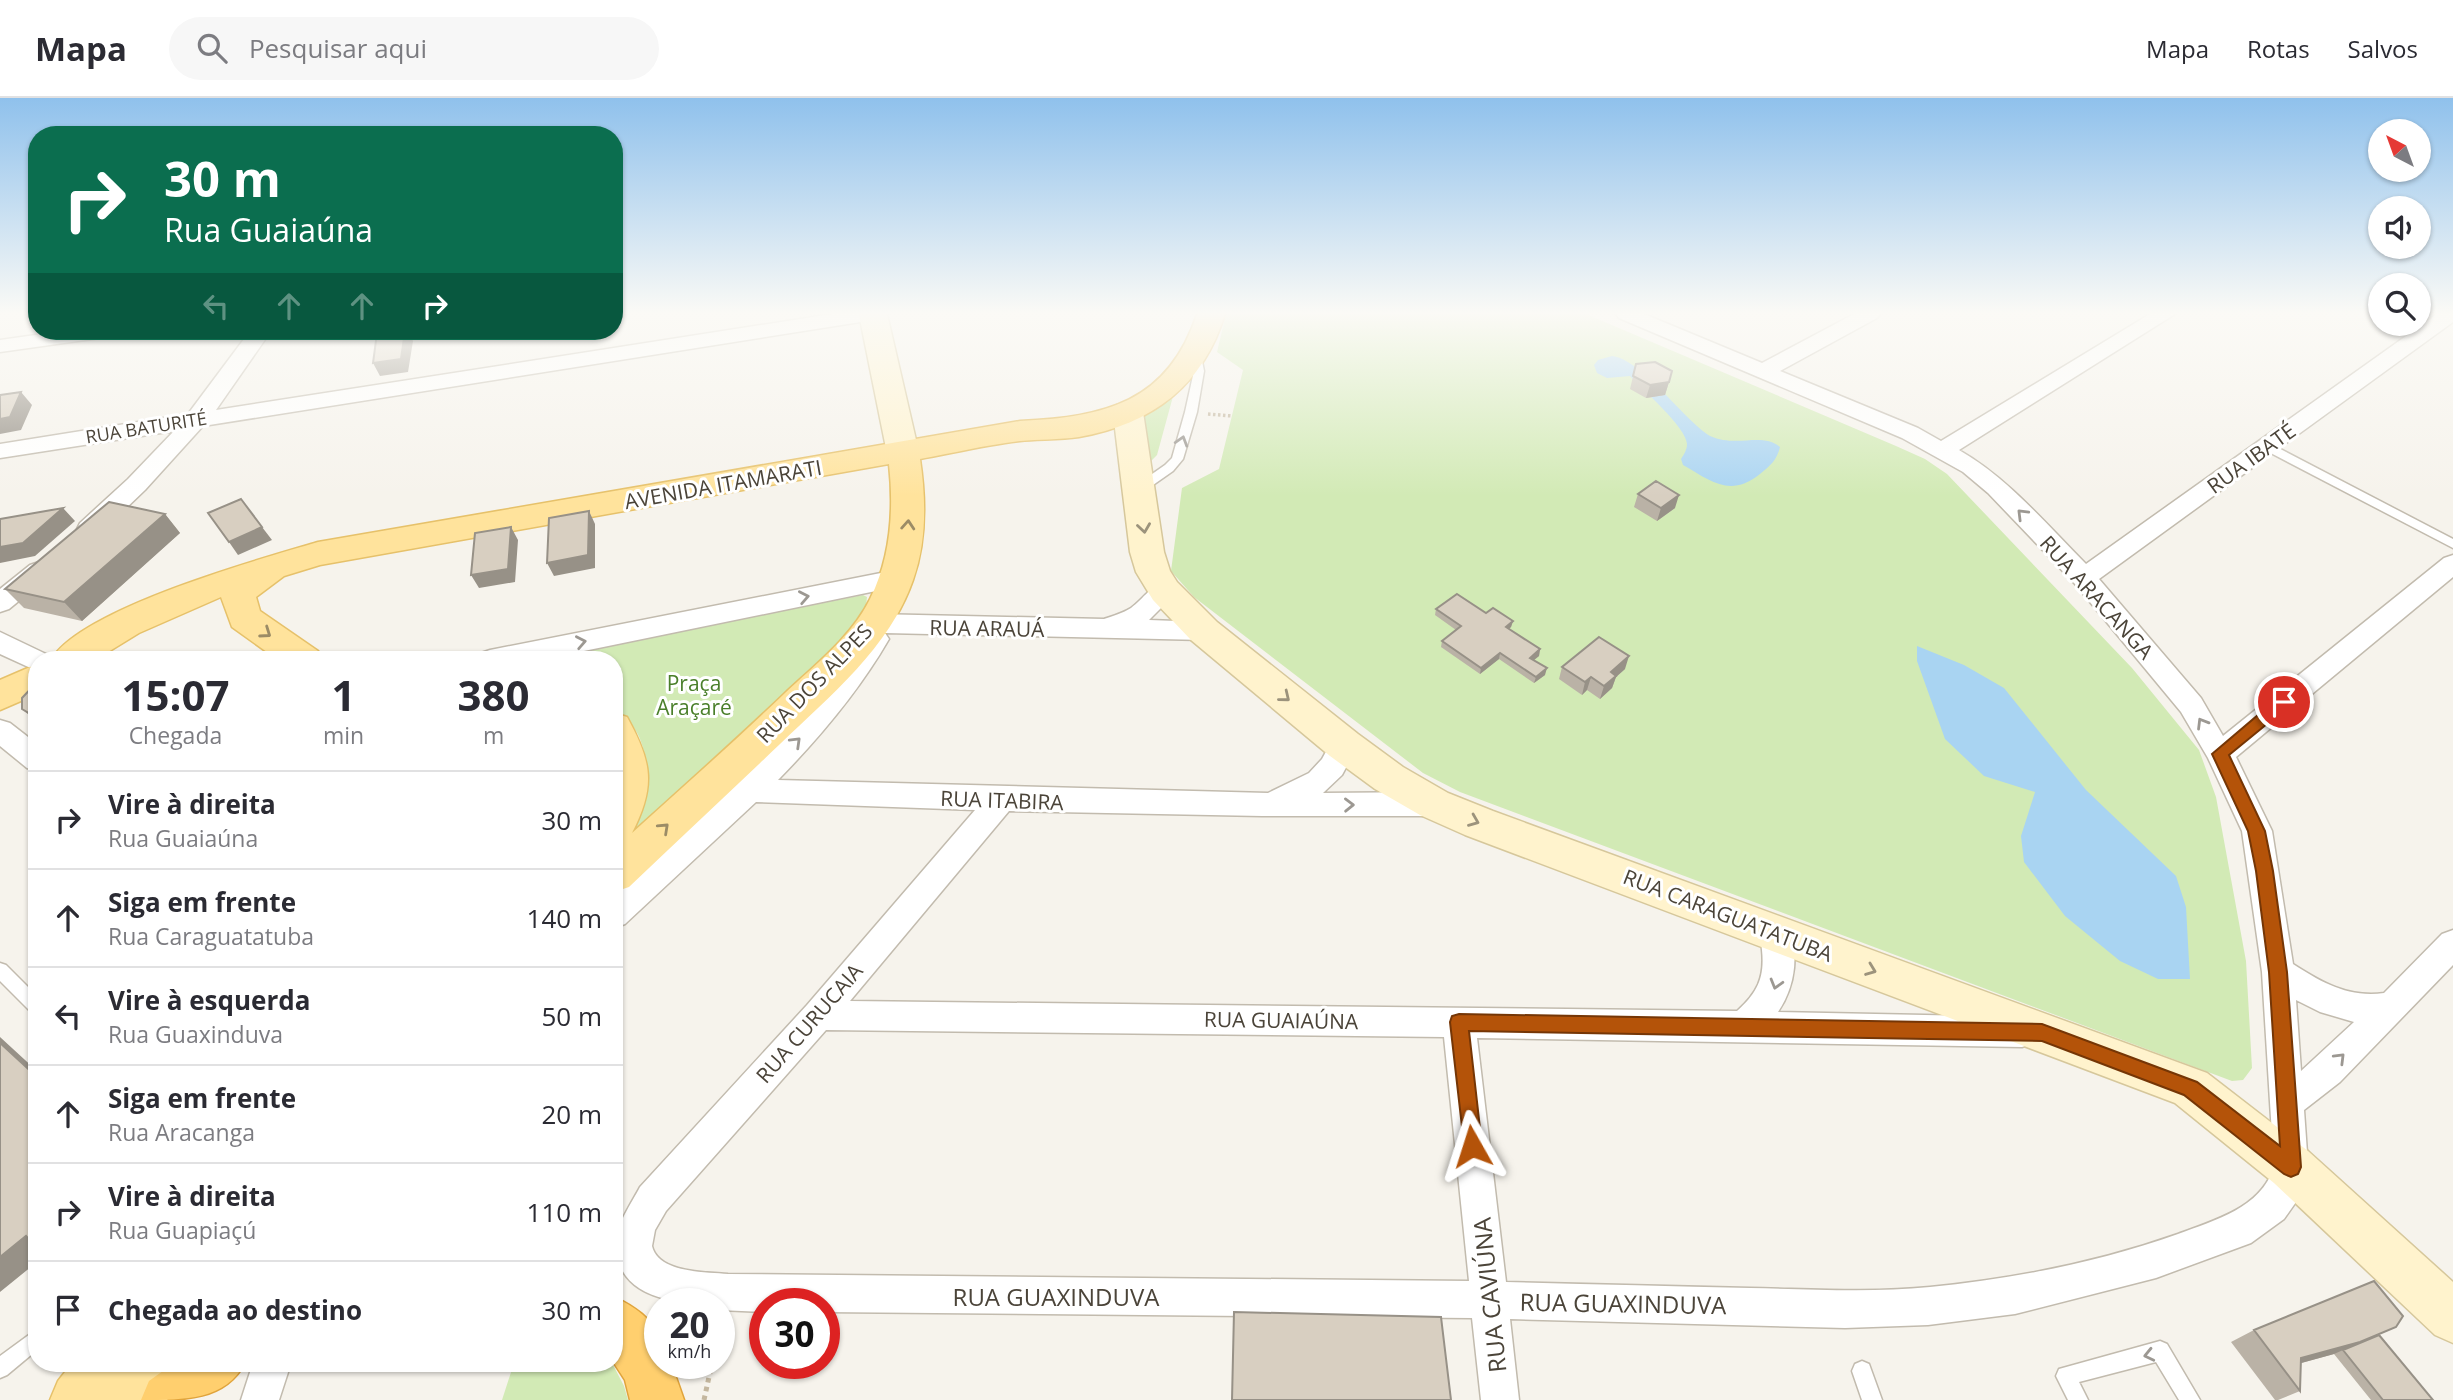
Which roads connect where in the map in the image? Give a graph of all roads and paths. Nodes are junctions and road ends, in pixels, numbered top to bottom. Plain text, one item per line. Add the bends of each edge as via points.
1 (231, 375) edge
2 (481, 375) edge
3 (886, 375) edge
4 (1152, 375) edge
5 (1158, 375) edge
6 (1179, 375) edge
7 (1198, 375) edge
8 (1768, 375) edge
9 (2066, 375) edge
10 (2366, 375) edge
11 (1128, 412) junction
12 (195, 419) junction
13 (1020, 431) junction
14 (2267, 446) junction
15 (1943, 450) junction
16 (0, 451) edge
17 (903, 453) junction
18 (1138, 489) junction
19 (426, 534) junction
20 (2453, 544) edge
21 (56, 557) junction
22 (2453, 564) edge
23 (283, 565) junction
24 (0, 575) edge
25 (2084, 578) junction
26 (896, 579) junction
27 (1165, 590) junction
28 (238, 598) junction
29 (0, 602) edge
30 (879, 624) junction
31 (1100, 630) junction
32 (1204, 631) junction
33 (0, 642) edge
34 (80, 651) edge
35 (102, 651) edge
36 (293, 651) edge
37 (535, 651) edge
38 (28, 656) edge
39 (28, 682) edge
40 (0, 696) edge
41 (0, 731) edge
42 (1344, 745) junction
43 (623, 747) edge
44 (28, 753) edge
45 (2220, 754) junction
46 (747, 790) junction
47 (1000, 801) junction
48 (1434, 804) junction
49 (1256, 806) junction
50 (623, 812) edge
51 (623, 867) edge
52 (623, 907) edge
53 (1775, 932) junction
54 (2453, 944) edge
55 (0, 970) edge
56 (2278, 972) junction
57 (28, 998) edge
58 (2391, 1006) junction
59 (818, 1015) junction
60 (1459, 1022) junction
61 (1744, 1026) junction
62 (2042, 1032) junction
63 (2288, 1102) junction
64 (2291, 1167) junction
65 (634, 1252) joint
66 (1489, 1300) junction
67 (2453, 1317) edge
68 (623, 1332) edge
69 (28, 1345) edge
70 (0, 1368) edge
71 (1862, 1371) dead end
72 (99, 1372) edge
73 (155, 1372) edge
74 (207, 1372) edge
75 (269, 1372) edge
76 (709, 1379) edge
77 (77, 1400) edge
78 (135, 1400) edge
79 (168, 1400) edge
80 (260, 1400) edge
81 (657, 1400) edge
82 (704, 1400) edge
83 (1500, 1400) edge
84 (1872, 1400) edge
85 (2078, 1400) edge
86 (2190, 1400) edge

1 - 12 street
2 - 12 street, RUA BATURITÉ
3 - 17 street, RUA DOS ALPES
4 - 13 main road, AVENIDA ITAMARATI via 1109,401
5 - 11 main road via 1130,401
6 - 11 main road, AVENIDA ITAMARATI
18 -> 7 lane via 1177,459
8 - 15 street, RUA ARACANGA
9 - 15 street
10 - 14 street, RUA IBATÉ
11 - 13 main road, AVENIDA ITAMARATI via 1078,427
11 - 18 street, RUA CARAGUATATUBA
12 - 16 street, RUA BATURITÉ
12 - 21 street via 117,505
13 - 17 main road, AVENIDA ITAMARATI
14 - 20 lane
14 - 25 street, RUA IBATÉ
25 -> 15 street, RUA ARACANGA via 1996,488
17 - 19 main road, AVENIDA ITAMARATI
26 -> 17 main road, RUA DOS ALPES via 908,523
18 -> 27 street, RUA CARAGUATATUBA via 1147,552
19 - 23 main road, AVENIDA ITAMARATI
19 - 28 main road, AVENIDA ITAMARATI
21 - 24 street
21 - 29 street
22 - 45 street
23 - 28 main road via 256,578
23 - 34 main road, AVENIDA ITAMARATI via 135,619
45 -> 25 street, RUA ARACANGA via 2191,705
26 - 30 main road, RUA DOS ALPES
37 -> 26 street
27 - 31 street, RUA ARAUÁ via 1138,616
27 - 32 street, RUA CARAGUATATUBA
28 - 35 main road, AVENIDA ITAMARATI
28 -> 36 main road via 245,618
30 - 31 street, RUA ARAUÁ
46 -> 30 street, RUA DOS ALPES via 827,709 851,677
51 -> 30 main road, RUA DOS ALPES
31 - 32 street, RUA ARAUÁ
32 -> 42 street, RUA CARAGUATATUBA
33 - 38 street
39 - 40 main road
41 - 44 street
42 - 48 street, RUA CARAGUATATUBA
42 - 49 street, RUA ITABIRA via 1322,781 1303,792
43 - 50 main road via 630,780
45 - 56 street, RUA ARACANGA via 2257,831
46 - 47 street, RUA ITABIRA
46 - 52 street, RUA DOS ALPES
47 - 49 street, RUA ITABIRA
47 - 59 street, RUA CURUCAIA
49 -> 48 street, RUA ITABIRA
48 -> 53 street, RUA CARAGUATATUBA
53 -> 61 street via 1781,964 1776,991
53 -> 62 street, RUA CARAGUATATUBA
54 - 58 street
55 - 57 lane
56 - 58 street via 2317,997 2353,1010
56 - 63 street, RUA ARACANGA
63 -> 58 street via 2328,1071
59 - 60 street, RUA GUAIAÚNA
59 - 65 street, RUA CURUCAIA via 653,1199 634,1229
60 - 61 street, RUA GUAIAÚNA
60 - 66 street, RUA CAVIÚNA
61 - 62 street, RUA GUAIAÚNA
62 - 64 street, RUA CARAGUATATUBA via 2191,1088
63 - 64 street, RUA GUAXINDUVA
64 - 66 street, RUA GUAXINDUVA via 2284,1190 2271,1207 2238,1230 2156,1260 2015,1295 1928,1306 1845,1309
64 - 67 street, RUA CARAGUATATUBA
65 - 66 street, RUA GUAXINDUVA via 638,1263 665,1284 729,1293
66 - 83 street, RUA CAVIÚNA
68 - 81 highway via 644,1360
69 - 70 lane
71 - 84 lane
72 - 77 main road
73 - 78 main road
74 - 79 highway
75 - 80 street
76 - 82 path
86 -> 85 lane via 2160,1352 2066,1376

